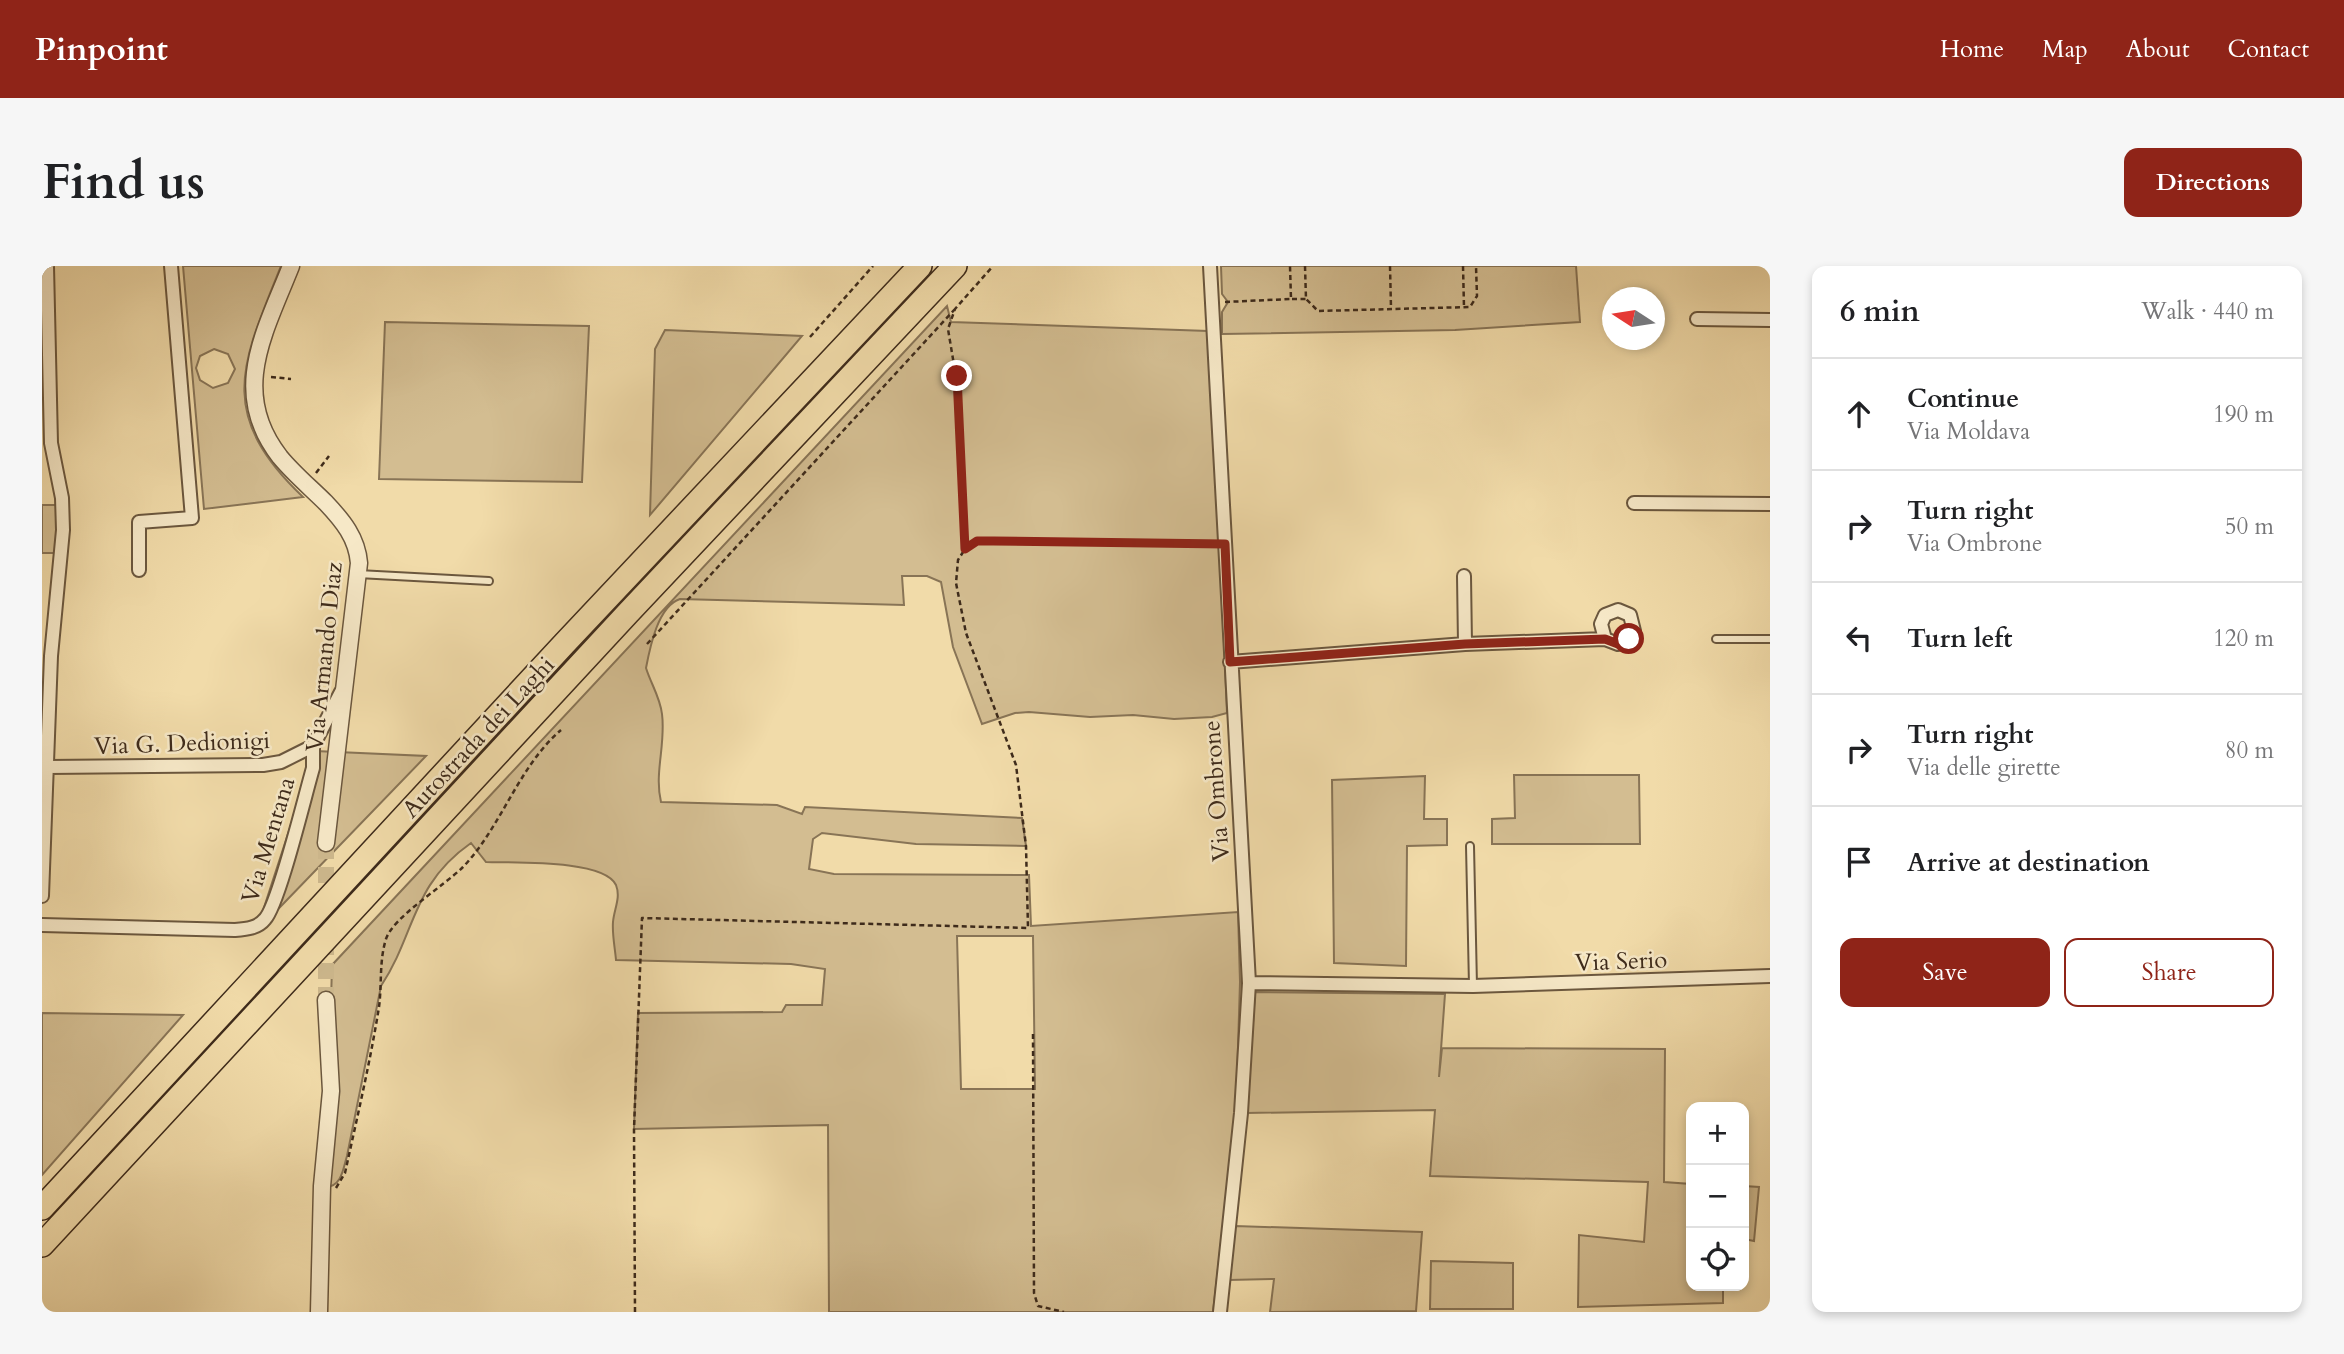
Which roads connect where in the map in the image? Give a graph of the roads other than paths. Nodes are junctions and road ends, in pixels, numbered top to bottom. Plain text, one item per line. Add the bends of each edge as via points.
1 (47, 266) edge
2 (171, 266) edge
3 (291, 266) edge
4 (919, 266) edge
5 (955, 266) edge
6 (1210, 266) edge
7 (1697, 319) dead end
8 (1770, 320) edge
9 (1633, 503) dead end
10 (1770, 504) edge
11 (139, 570) dead end
12 (358, 574) junction
13 (1464, 576) dead end
14 (489, 581) dead end
15 (1605, 639) dead end
16 (1716, 639) dead end
17 (1770, 639) edge
18 (1465, 644) junction
19 (1230, 662) junction
20 (346, 682) junction
21 (313, 746) junction
22 (48, 767) junction
23 (326, 843) tunnel mouth
24 (1470, 846) dead end
25 (42, 896) edge
26 (42, 925) edge
27 (1770, 976) edge
28 (1249, 984) junction
29 (1473, 986) junction
30 (326, 1000) tunnel mouth
31 (42, 1208) edge
32 (42, 1245) edge
33 (319, 1312) edge
34 (1220, 1312) edge

1 - 22 street via 51,443 63,530 51,656
2 - 11 street via 192,518 139,522
3 - 12 street, Via Armando Diaz via 256,359 256,405 278,454 350,533 357,550
4 - 31 highway, Autostrada dei Laghi
5 - 32 highway, Autostrada dei Laghi
6 - 19 street, Via Ombrone
7 - 8 street
9 - 10 street
12 - 14 lane
12 - 20 street, Via Armando Diaz
13 - 18 street
15 - 18 street
16 - 17 lane
18 - 19 street
19 - 28 street, Via Ombrone
20 - 21 street, Via Mentana
20 - 23 street, Via Armando Diaz
21 - 22 street, Via G. Dedionigi via 281,762 263,765
21 - 26 street, Via Mentana via 313,768 273,905 256,927
22 - 25 street
24 - 29 lane
27 - 29 street, Via Serio
28 - 29 street, Via Serio
28 - 34 street, Via Ombrone
30 - 33 street via 331,1091 322,1191

